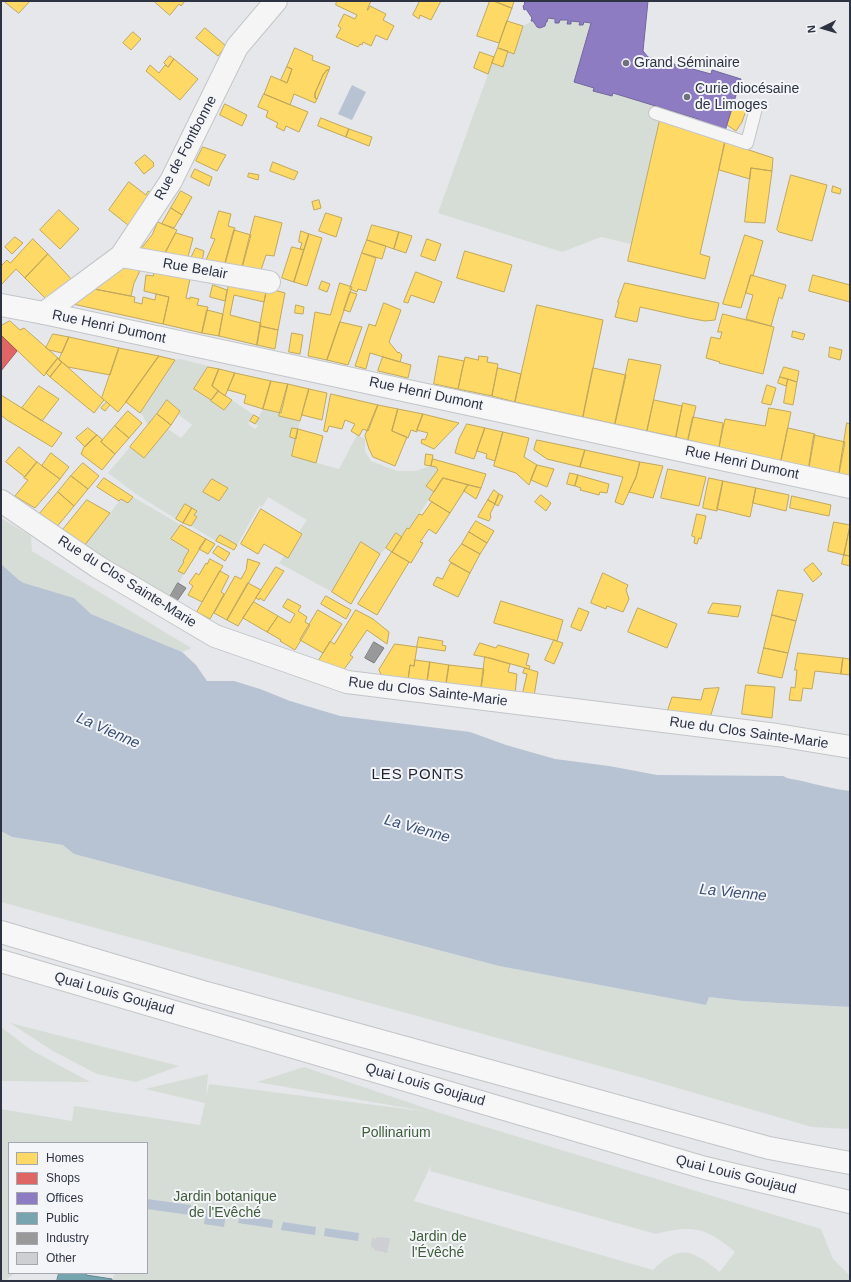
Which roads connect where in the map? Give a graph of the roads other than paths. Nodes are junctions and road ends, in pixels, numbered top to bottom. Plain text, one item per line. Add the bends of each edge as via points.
1 (276, 1) edge
2 (756, 108) dead end
3 (654, 114) dead end
4 (121, 256) junction
5 (269, 282) dead end
6 (1, 305) edge
7 (44, 313) junction
8 (850, 487) edge
9 (1, 500) edge
10 (850, 747) edge
11 (1, 932) edge
12 (1, 961) edge
13 (850, 1153) edge
14 (827, 1158) junction
15 (850, 1163) edge
16 (818, 1195) junction
17 (850, 1202) edge
18 (850, 1215) edge

1 - 4 street, Rue de Fontbonne via 238,48 171,181
2 - 3 lane via 747,143
4 - 5 street, Rue Belair
4 - 7 street, Rue de Fontbonne
6 - 7 main road, Rue Henri Dumont
7 - 8 main road, Rue Henri Dumont
9 - 10 street, Rue du Clos Sainte-Marie via 98,567 216,636 347,682 777,734
11 - 14 main road, Quai Louis Goujaud via 203,992 761,1146
12 - 16 main road, Quai Louis Goujaud via 705,1168
13 - 14 main road
14 - 15 main road, Quai Louis Goujaud
16 - 17 main road, Quai Louis Goujaud
16 - 18 main road

